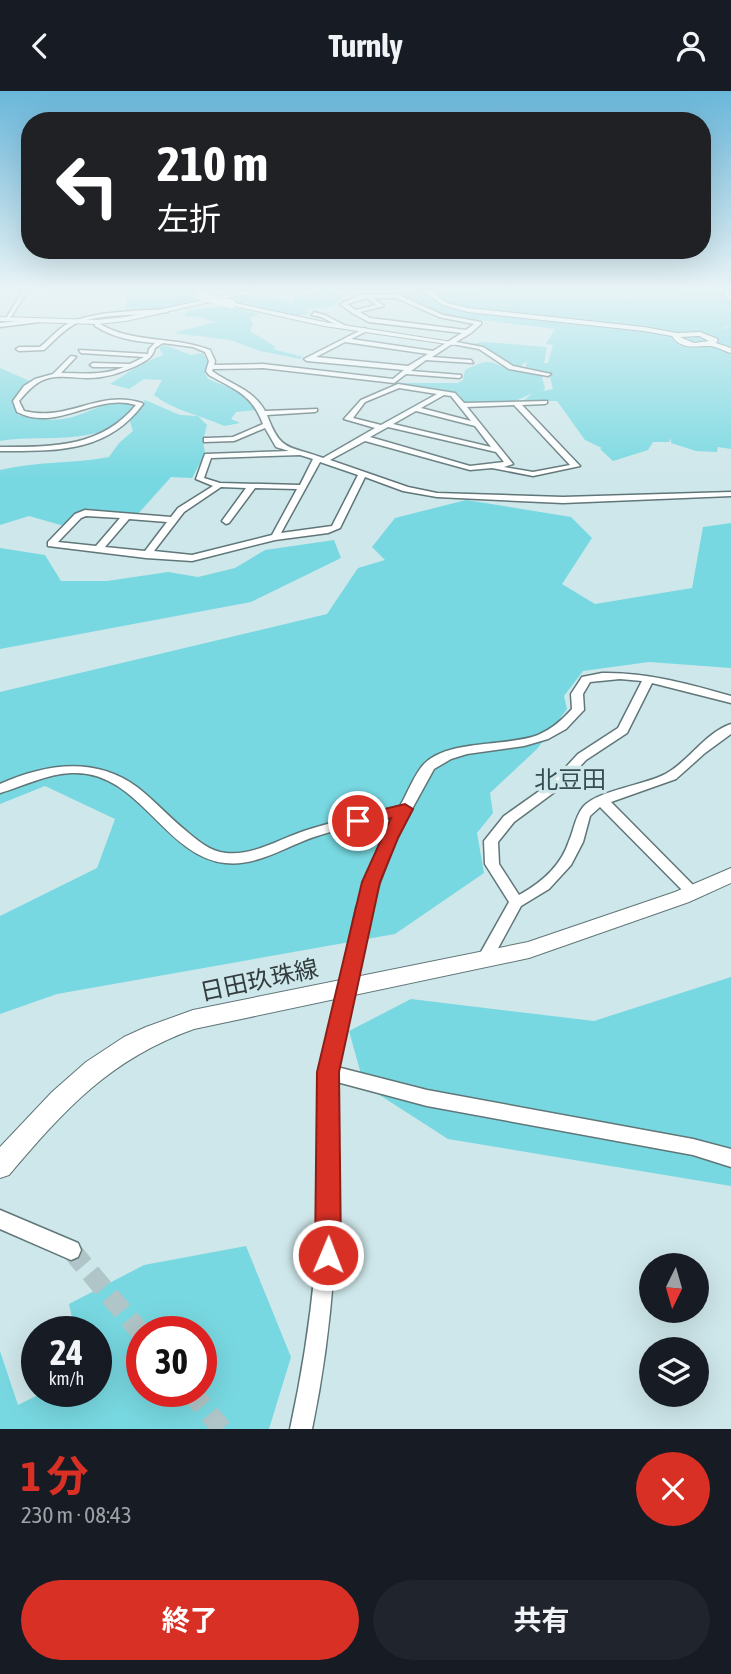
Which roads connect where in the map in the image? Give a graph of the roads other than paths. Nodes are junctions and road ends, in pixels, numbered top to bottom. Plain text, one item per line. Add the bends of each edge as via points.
1 (106, 352) edge
2 (209, 352) edge
3 (319, 352) edge
4 (331, 352) edge
5 (432, 352) edge
6 (488, 352) edge
7 (436, 353) joint
8 (150, 355) joint
9 (73, 357) dead end
10 (309, 358) junction
11 (471, 362) dead end
12 (93, 365) dead end
13 (414, 365) junction
14 (129, 366) junction
15 (210, 367) junction
16 (464, 368) dead end
17 (293, 370) junction
18 (56, 374) junction
19 (548, 374) dead end
20 (459, 376) dead end
21 (440, 394) junction
22 (545, 402) dead end
23 (516, 403) junction
24 (462, 405) junction
25 (415, 409) junction
26 (315, 410) dead end
27 (262, 413) junction
28 (265, 425) junction
29 (478, 425) junction
30 (384, 427) junction
31 (364, 438) junction
32 (207, 440) dead end
33 (0, 449) edge
34 (500, 451) junction
35 (301, 452) junction
36 (322, 459) junction
37 (485, 466) junction
38 (363, 473) junction
39 (219, 485) junction
40 (253, 485) junction
41 (301, 487) junction
42 (731, 494) edge
43 (127, 516) junction
44 (173, 520) junction
45 (226, 521) dead end
46 (275, 537) junction
47 (98, 549) junction
48 (146, 555) junction
49 (648, 681) junction
50 (731, 700) edge
51 (731, 728) edge
52 (0, 789) edge
53 (602, 801) junction
54 (405, 809) junction
55 (731, 875) edge
56 (693, 892) junction
57 (516, 902) junction
58 (485, 959) junction
59 (328, 1072) junction
60 (731, 1158) edge
61 (0, 1165) edge
62 (0, 1219) edge
63 (71, 1250) tunnel mouth
64 (301, 1429) edge

1 - 8 street
2 - 15 street
3 - 10 street
4 - 13 street
5 - 7 street
6 - 19 street via 511,367
7 - 13 street
8 - 14 street
9 - 18 street
10 - 13 street
10 - 17 street
11 - 13 street
12 - 14 street
13 - 16 street
13 - 17 street via 394,381
13 - 20 street
14 - 18 street via 109,375
15 - 17 street
15 - 27 street via 211,374 250,396
18 - 33 street via 43,377 20,395 16,401 20,412 50,417 109,400 140,404 133,416 109,433 83,442 47,449
21 - 24 street via 453,394
21 - 25 street
21 - 30 street via 398,386 363,401 348,419
22 - 23 street
23 - 24 street
23 - 37 street via 576,467 533,474
24 - 29 street
25 - 29 street
25 - 30 street
26 - 27 street
27 - 28 street
28 - 32 street via 234,439
28 - 35 street via 279,445
29 - 34 street
30 - 31 street
30 - 34 street
31 - 36 street
31 - 37 street via 470,468
34 - 37 street via 509,464
35 - 36 street
35 - 39 street via 208,456 200,479
36 - 38 street
36 - 41 street
38 - 42 street via 405,489 438,495 563,500
38 - 46 street via 336,528
39 - 40 street
39 - 44 street via 187,504
40 - 41 street
40 - 45 street
41 - 46 street
43 - 44 street
43 - 47 street
43 - 47 street via 85,513 51,544
44 - 48 street
46 - 48 street via 192,558
47 - 48 street
49 - 50 street
49 - 54 street via 586,679 577,694 578,710 567,724 550,735 515,745 440,757 429,765
49 - 57 street via 623,730 582,757 556,785 509,818 491,841 492,864
51 - 53 street via 672,776
52 - 54 street via 72,767 93,769 132,789 184,837 226,858
53 - 56 street
53 - 57 street via 587,809 564,866 531,896
54 - 59 street, bridge via 389,838 364,907
55 - 56 main road, 日田玖珠線
56 - 58 main road, 日田玖珠線 via 529,950
57 - 58 street
58 - 61 main road, 日田玖珠線 via 193,1020 158,1032 131,1045 76,1086
59 - 60 street via 426,1098
59 - 64 street via 328,1255 314,1375
62 - 63 street

